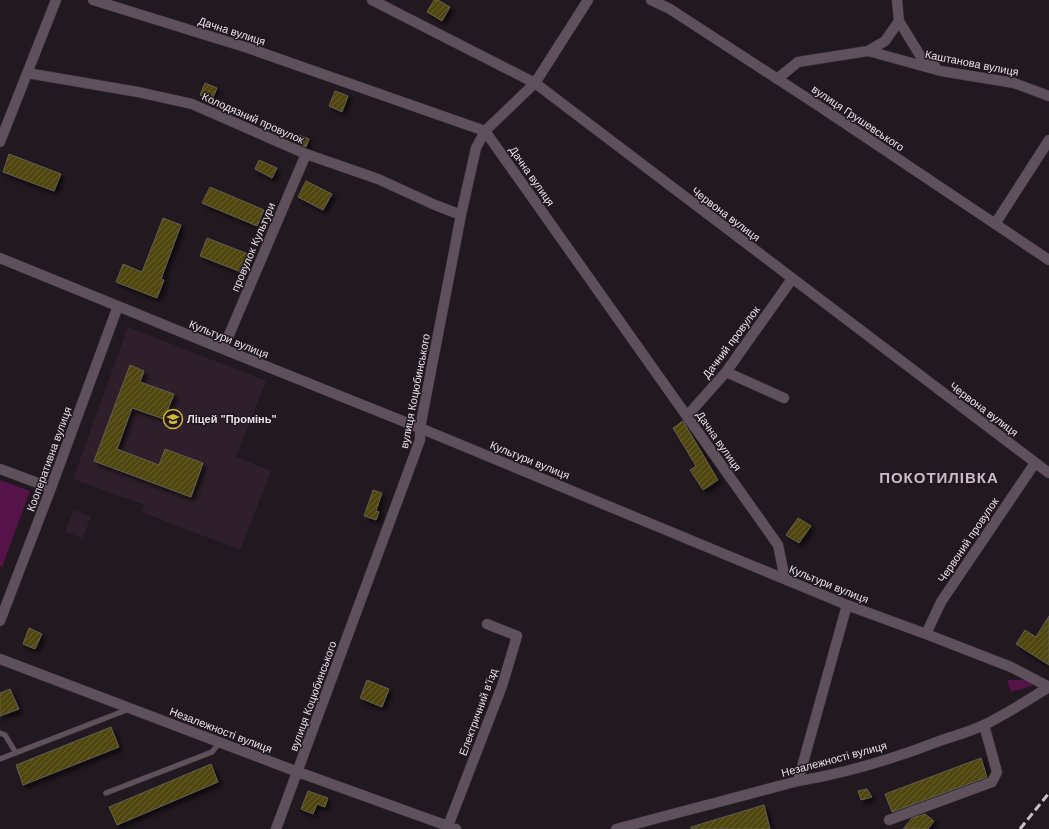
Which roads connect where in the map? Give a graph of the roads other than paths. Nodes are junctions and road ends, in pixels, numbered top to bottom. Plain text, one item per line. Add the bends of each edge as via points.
1 (56, 0) edge
2 (93, 0) edge
3 (372, 0) edge
4 (588, 0) edge
5 (651, 0) edge
6 (897, 0) edge
7 (899, 21) junction
8 (868, 50) junction
9 (941, 71) junction
10 (27, 73) junction
11 (777, 79) junction
12 (535, 83) junction
13 (1049, 96) edge
14 (485, 130) junction
15 (1049, 140) edge
16 (0, 142) edge
17 (306, 154) junction
18 (461, 215) junction
19 (995, 224) junction
20 (0, 258) edge
21 (1049, 260) edge
22 (792, 279) junction
23 (118, 306) junction
24 (222, 349) junction
25 (726, 372) junction
26 (784, 398) dead end
27 (687, 416) junction
28 (420, 428) junction
29 (1034, 462) junction
30 (0, 469) edge
31 (1049, 473) edge
32 (51, 488) junction
33 (785, 579) junction
34 (847, 605) junction
35 (0, 621) edge
36 (487, 624) dead end
37 (926, 634) junction
38 (0, 659) edge
39 (1049, 687) edge
40 (130, 708) junction
41 (984, 725) junction
42 (0, 733) edge
43 (220, 742) junction
44 (16, 753) junction
45 (0, 759) edge
46 (298, 772) junction
47 (798, 781) junction
48 (106, 793) dead end
49 (889, 820) dead end
50 (452, 827) edge
51 (276, 829) edge
52 (616, 829) edge

1 - 10 street
2 - 14 street, Дачна вулиця via 248,48
3 - 12 street, Червона вулиця
4 - 12 street, вулиця Коцюбинського
5 - 11 street, вулиця Грушевського
6 - 7 street
7 - 8 street via 886,41
7 - 9 street via 921,57
8 - 9 street, Каштанова вулиця
8 - 11 street, Каштанова вулиця via 798,62
9 - 13 street, Каштанова вулиця via 1014,83
10 - 16 street
10 - 17 street, Колодязний провулок via 192,104
11 - 19 street, вулиця Грушевського
12 - 14 street, вулиця Коцюбинського
12 - 22 street, Червона вулиця
14 - 18 street, вулиця Коцюбинського via 476,148
14 - 27 street, Дачна вулиця
15 - 19 street
17 - 18 street, Колодязний провулок via 378,179
17 - 24 street, провулок Культури
18 - 28 street, вулиця Коцюбинського
19 - 21 street, вулиця Грушевського
20 - 23 street, Культури вулиця
22 - 25 street, Дачний провулок
22 - 29 street, Червона вулиця
23 - 24 street, Культури вулиця
23 - 32 street, Кооперативна вулиця
24 - 28 street, Культури вулиця
25 - 26 street
25 - 27 street, Дачний провулок
27 - 33 street, Дачна вулиця via 778,546
28 - 33 street, Культури вулиця
28 - 46 street, вулиця Коцюбинського via 416,454
29 - 31 street, Червона вулиця
29 - 37 street, Червоний провулок via 941,602
30 - 32 street
32 - 35 street, Кооперативна вулиця
33 - 34 street, Культури вулиця
34 - 37 street, Культури вулиця
34 - 47 street
36 - 50 street, Електричний в’їзд via 517,636
37 - 39 street, Культури вулиця via 1011,668
38 - 40 street, Незалежності вулиця
39 - 41 street, Незалежності вулиця
40 - 43 street, Незалежності вулиця
40 - 44 lane
41 - 47 street, Незалежності вулиця via 857,768 821,778
41 - 49 street via 996,772 992,782
42 - 44 lane via 5,735
43 - 46 street, Незалежності вулиця
43 - 48 lane via 212,752
44 - 45 lane
46 - 50 street, Незалежності вулиця
46 - 51 street, вулиця Коцюбинського
47 - 52 street, Незалежності вулиця

